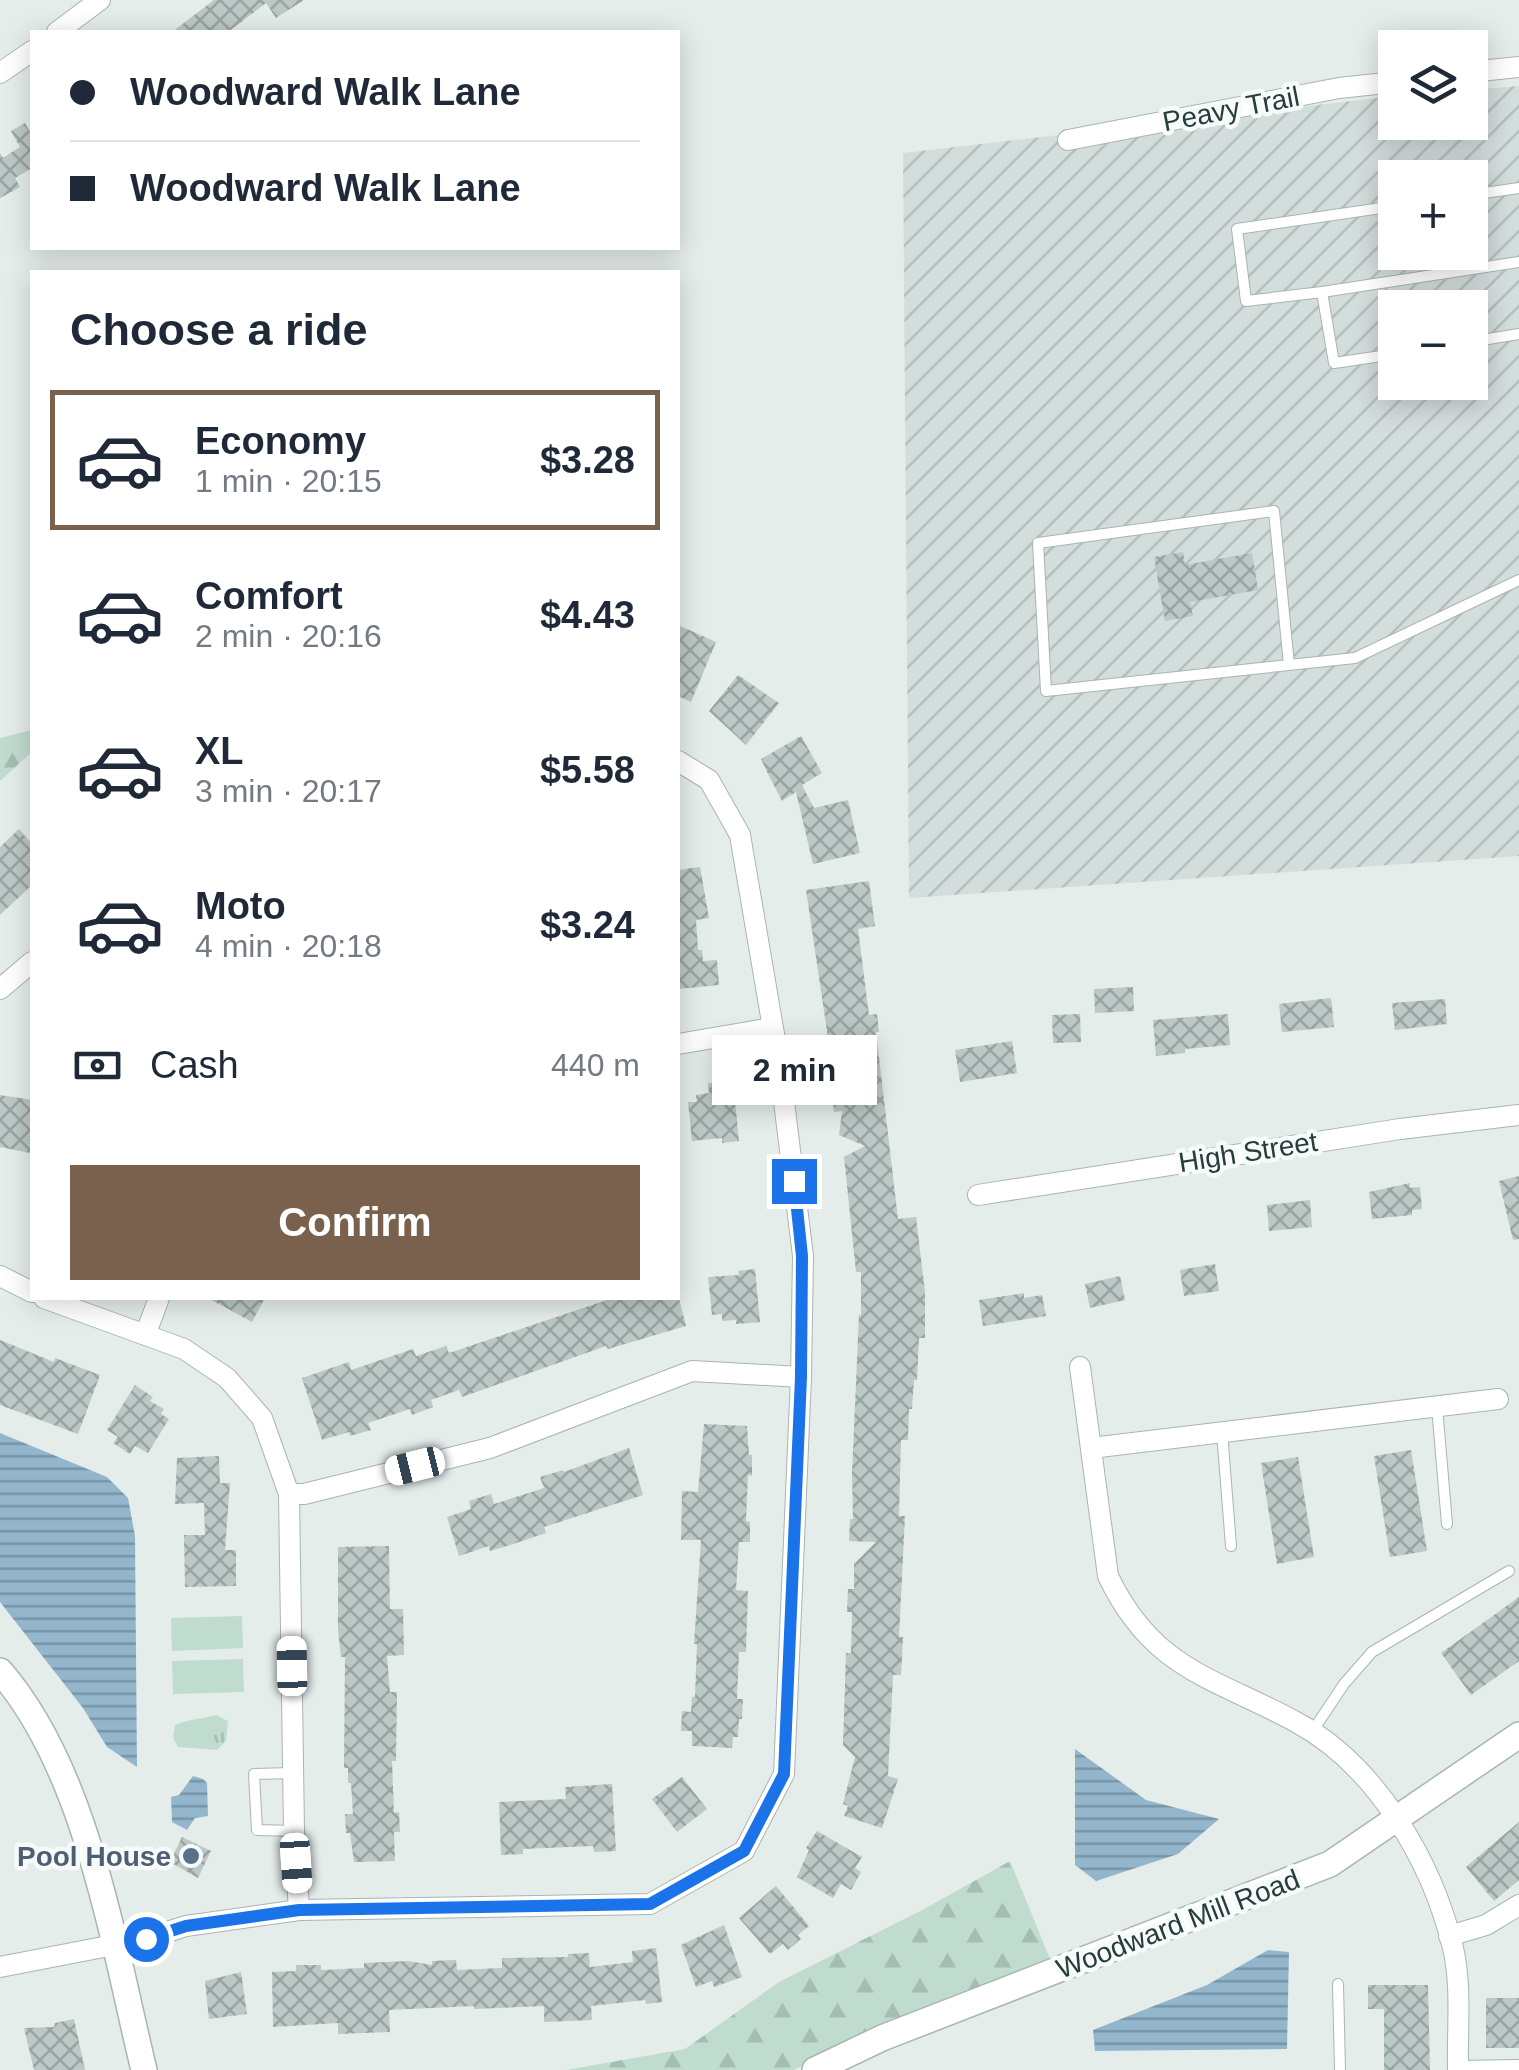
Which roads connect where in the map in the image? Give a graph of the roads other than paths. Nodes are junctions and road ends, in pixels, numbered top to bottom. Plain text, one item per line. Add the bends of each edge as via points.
1 (100, 0) edge
2 (60, 30) edge
3 (30, 52) edge
4 (1519, 67) edge
5 (1488, 70) edge
6 (0, 73) edge
7 (1378, 84) edge
8 (1068, 140) dead end
9 (1519, 188) edge
10 (1488, 192) edge
11 (1378, 209) edge
12 (1519, 262) edge
13 (1322, 292) junction
14 (1519, 334) edge
15 (1488, 339) edge
16 (1378, 357) edge
17 (1519, 580) edge
18 (1289, 664) junction
19 (680, 761) edge
20 (30, 964) edge
21 (0, 989) edge
22 (772, 1028) junction
23 (680, 1044) edge
24 (1519, 1114) edge
25 (978, 1195) dead end
26 (0, 1276) edge
27 (30, 1291) edge
28 (50, 1300) edge
29 (158, 1300) edge
30 (146, 1333) junction
31 (1080, 1367) dead end
32 (801, 1377) junction
33 (1498, 1399) dead end
34 (1437, 1406) junction
35 (1222, 1432) junction
36 (1091, 1448) junction
37 (289, 1494) junction
38 (1448, 1524) dead end
39 (1232, 1546) dead end
40 (1509, 1571) dead end
41 (0, 1671) edge
42 (1312, 1732) junction
43 (1519, 1735) edge
44 (293, 1773) junction
45 (1398, 1818) junction
46 (294, 1831) junction
47 (1519, 1905) edge
48 (299, 1910) junction
49 (1449, 1936) junction
50 (113, 1945) junction
51 (0, 1967) edge
52 (1338, 1984) dead end
53 (1519, 2064) edge
54 (1458, 2068) edge
55 (144, 2070) edge
56 (814, 2070) edge
57 (1340, 2070) edge

1 - 2 street
3 - 6 street
4 - 5 street
7 - 8 street, Peavy Trail
9 - 10 lane
11 - 13 lane via 1238,230 1246,301
12 - 13 lane
13 - 16 lane via 1334,363
14 - 15 lane
17 - 18 lane via 1355,658
18 - 18 lane via 1046,691 1038,543 1274,512
19 - 22 street via 709,780 740,835
20 - 21 street
22 - 23 street
22 - 32 street via 802,1256
24 - 25 street, High Street
26 - 27 street
28 - 30 street
29 - 30 street
30 - 37 street via 227,1378 262,1418
31 - 36 street
32 - 37 street via 692,1371 490,1448
32 - 48 street via 784,1774 744,1851 650,1904
33 - 34 street
34 - 35 street
34 - 38 lane
35 - 36 street
35 - 39 lane
36 - 42 street via 1108,1576 1137,1626 1191,1672
37 - 44 street
40 - 42 lane via 1372,1652
41 - 50 street via 24,1698 62,1771
42 - 45 street via 1332,1744
43 - 45 street, Woodward Mill Road
44 - 46 street
44 - 46 lane via 254,1774 257,1830
45 - 49 street via 1436,1892
45 - 56 street, Woodward Mill Road via 1330,1864
46 - 48 street
47 - 49 street
48 - 50 street via 186,1926
49 - 54 street
50 - 51 street
50 - 55 street
52 - 57 lane
53 - 54 lane

